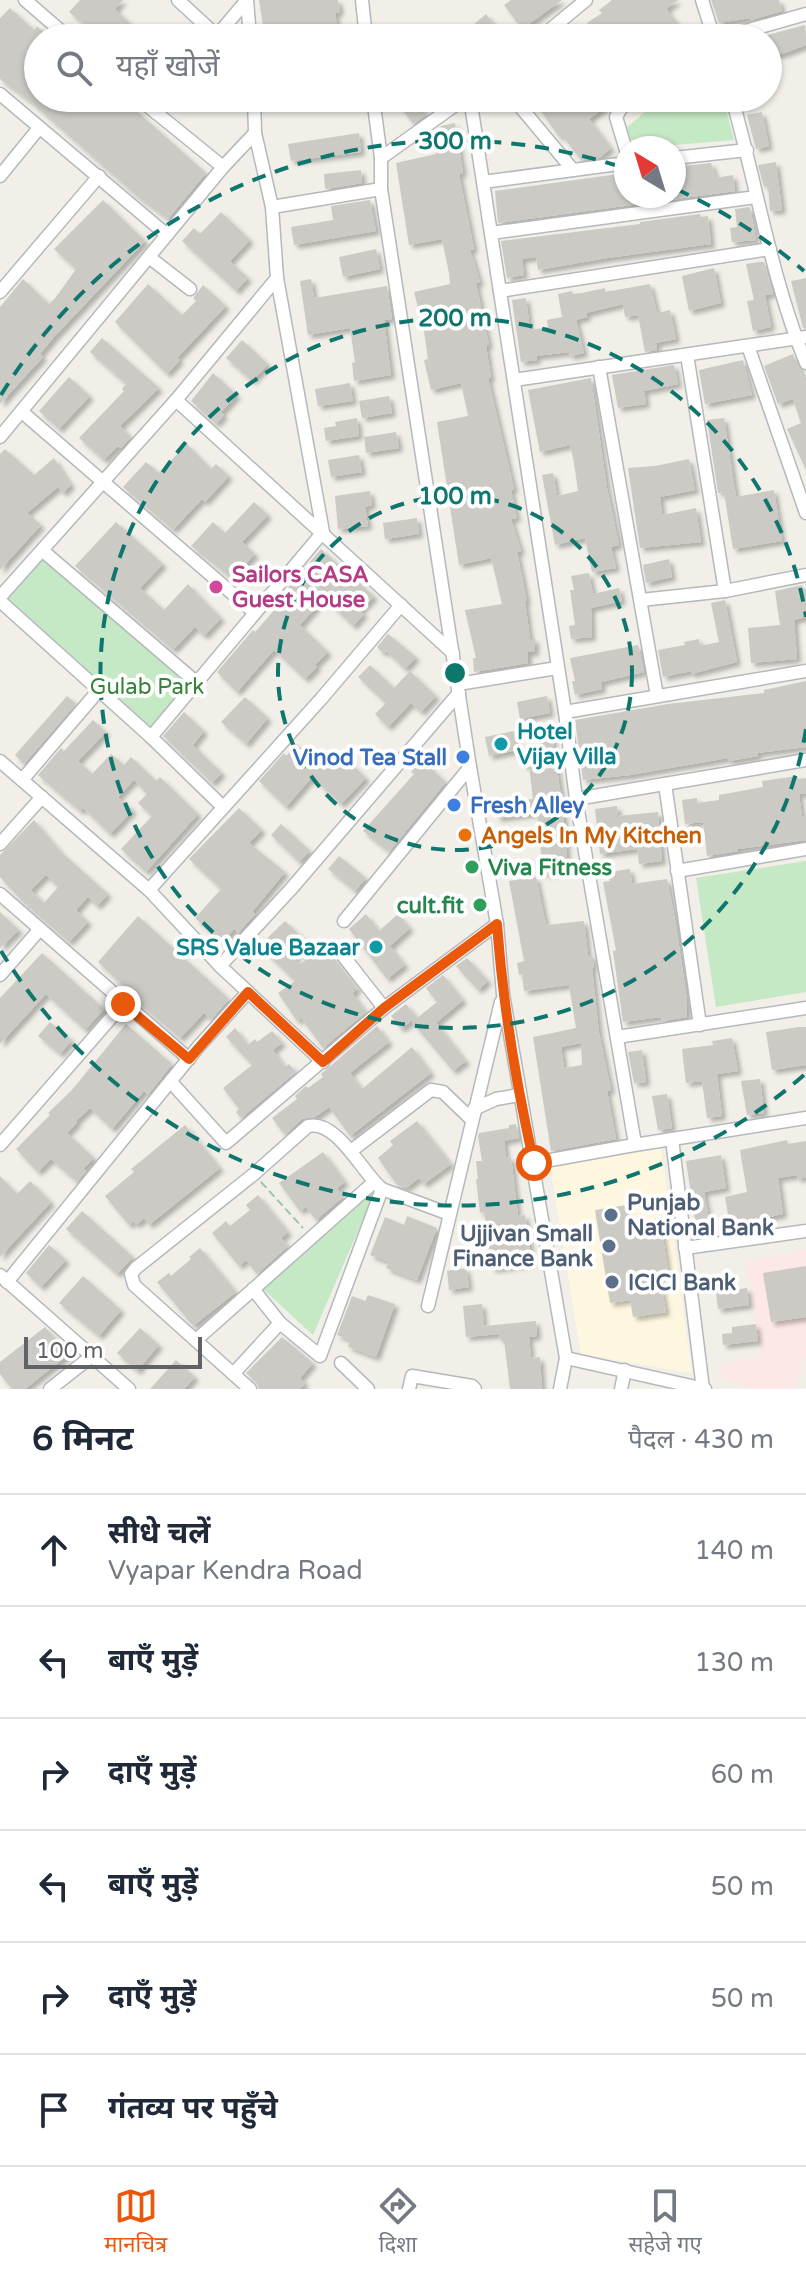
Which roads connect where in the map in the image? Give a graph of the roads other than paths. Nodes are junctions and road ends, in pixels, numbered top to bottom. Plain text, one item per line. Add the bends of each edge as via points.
1 (25, 0) edge
2 (178, 0) edge
3 (247, 0) edge
4 (362, 0) edge
5 (586, 0) edge
6 (702, 0) edge
7 (806, 14) edge
8 (53, 24) edge
9 (203, 24) edge
10 (228, 24) edge
11 (249, 24) edge
12 (365, 24) edge
13 (557, 24) edge
14 (710, 24) edge
15 (771, 24) edge
16 (0, 94) edge
17 (254, 112) edge
18 (375, 112) edge
19 (447, 112) edge
20 (470, 112) edge
21 (525, 112) edge
22 (619, 112) edge
23 (736, 112) edge
24 (156, 113) edge
25 (39, 128) junction
26 (255, 133) junction
27 (622, 136) edge
28 (747, 150) junction
29 (686, 157) edge
30 (381, 158) junction
31 (614, 165) edge
32 (223, 167) junction
33 (573, 170) junction
34 (0, 176) edge
35 (99, 176) junction
36 (483, 182) junction
37 (381, 189) junction
38 (756, 197) junction
39 (272, 207) junction
40 (491, 233) junction
41 (167, 235) junction
42 (770, 249) junction
43 (149, 257) junction
44 (277, 278) junction
45 (190, 289) dead end
46 (500, 291) junction
47 (0, 292) edge
48 (801, 338) edge
49 (748, 346) junction
50 (687, 355) junction
51 (806, 363) edge
52 (599, 367) junction
53 (514, 380) junction
54 (176, 400) junction
55 (22, 412) junction
56 (0, 437) edge
57 (104, 483) junction
58 (806, 513) edge
59 (323, 532) junction
60 (43, 551) junction
61 (806, 575) edge
62 (725, 591) junction
63 (0, 599) edge
64 (641, 600) junction
65 (401, 605) junction
66 (255, 613) junction
67 (453, 653) junction
68 (557, 668) junction
69 (806, 671) edge
70 (197, 683) junction
71 (458, 689) junction
72 (99, 690) junction
73 (657, 696) junction
74 (565, 712) junction
75 (151, 737) junction
76 (806, 760) edge
77 (0, 761) edge
78 (470, 767) junction
79 (22, 780) junction
80 (665, 784) junction
81 (42, 797) junction
82 (576, 799) junction
83 (223, 807) junction
84 (0, 844) edge
85 (806, 849) edge
86 (677, 871) junction
87 (149, 890) junction
88 (0, 894) edge
89 (344, 921) dead end
90 (497, 924) junction
91 (40, 929) junction
92 (341, 953) dead end
93 (220, 966) junction
94 (0, 975) edge
95 (248, 992) junction
96 (503, 994) junction
97 (123, 1004) junction
98 (384, 1008) junction
99 (806, 1008) edge
100 (700, 1025) junction
101 (617, 1037) junction
102 (189, 1059) junction
103 (323, 1062) junction
104 (171, 1082) junction
105 (519, 1095) junction
106 (472, 1114) junction
107 (806, 1118) edge
108 (672, 1139) junction
109 (635, 1144) junction
110 (0, 1145) edge
111 (351, 1151) junction
112 (534, 1163) junction
113 (378, 1185) junction
114 (449, 1214) junction
115 (806, 1231) edge
116 (685, 1248) junction
117 (3, 1278) edge
118 (253, 1289) junction
119 (428, 1306) dead end
120 (280, 1323) junction
121 (196, 1340) junction
122 (92, 1356) junction
123 (566, 1358) junction
124 (341, 1363) dead end
125 (625, 1370) junction
126 (233, 1374) junction
127 (676, 1386) edge
128 (50, 1389) edge
129 (129, 1389) edge
130 (250, 1389) edge
131 (368, 1389) edge
132 (409, 1389) edge
133 (475, 1389) edge
134 (560, 1389) edge
135 (621, 1389) edge
136 (704, 1389) edge

1 - 8 street
2 - 9 street
3 - 10 street
3 - 11 street
4 - 12 street
5 - 13 street
6 - 14 street
7 - 15 street
16 - 25 street
17 - 26 street
18 - 30 street
19 - 30 street
20 - 36 street
21 - 33 street
22 - 27 street
23 - 28 street
24 - 32 street
25 - 34 street
25 - 35 street
26 - 32 street
26 - 39 street
28 - 29 street
28 - 38 street
30 - 37 street
31 - 33 street
32 - 41 street
33 - 36 street
35 - 41 street
35 - 47 street
36 - 40 street
37 - 39 street
37 - 67 street
38 - 40 street
38 - 42 street
39 - 44 street
40 - 46 street
41 - 43 street
42 - 46 street
42 - 48 street
43 - 45 street
43 - 55 street
44 - 54 street
44 - 59 street
46 - 53 street
48 - 49 street
48 - 51 street
49 - 50 street
49 - 58 street
50 - 52 street
50 - 62 street
52 - 53 street
52 - 64 street
53 - 68 street
54 - 57 street
54 - 59 street
55 - 56 street
55 - 57 street
57 - 60 street
57 - 66 street
59 - 65 street
59 - 66 street
60 - 63 street
60 - 70 street
61 - 62 street
62 - 64 street
63 - 72 street
64 - 73 street
65 - 67 street
65 - 83 street
66 - 70 street
67 - 71 street
68 - 71 street
68 - 74 street
69 - 73 street
70 - 75 street
71 - 78 street
71 - 93 street
72 - 75 street
72 - 79 street
73 - 74 street
74 - 82 street
75 - 83 street
76 - 80 street
77 - 79 street
78 - 89 street
78 - 90 street
79 - 81 street
80 - 82 street
80 - 86 street
81 - 84 street
81 - 87 street
82 - 101 street
83 - 87 street
85 - 86 street
86 - 100 street
87 - 93 street
88 - 91 street
90 - 96 street
90 - 98 street
91 - 94 street
91 - 97 street
92 - 98 street
93 - 95 street
95 - 102 street
95 - 103 street
96 - 105 street
96 - 106 street
97 - 102 street
97 - 110 street
98 - 103 street
99 - 100 street
100 - 101 street
101 - 109 street
102 - 104 street
103 - 104 street via 226,1143
104 - 117 street
105 - 106 street via 496,1099
105 - 112 street
106 - 111 street via 443,1092 431,1090
106 - 114 street
107 - 108 street
108 - 109 street
108 - 116 street
109 - 112 street
111 - 113 street
111 - 121 street via 325,1127 308,1126 131,1274 134,1285
112 - 123 street
113 - 114 street
113 - 118 street
113 - 120 street via 320,1356
114 - 119 street
115 - 116 street
116 - 136 street
117 - 122 street
118 - 120 street
118 - 121 street
120 - 126 street
121 - 126 street
122 - 128 street
122 - 129 street
123 - 125 street
123 - 134 street
124 - 131 street
125 - 127 street
125 - 135 street
126 - 130 street
127 - 136 street
132 - 133 street via 412,1376

